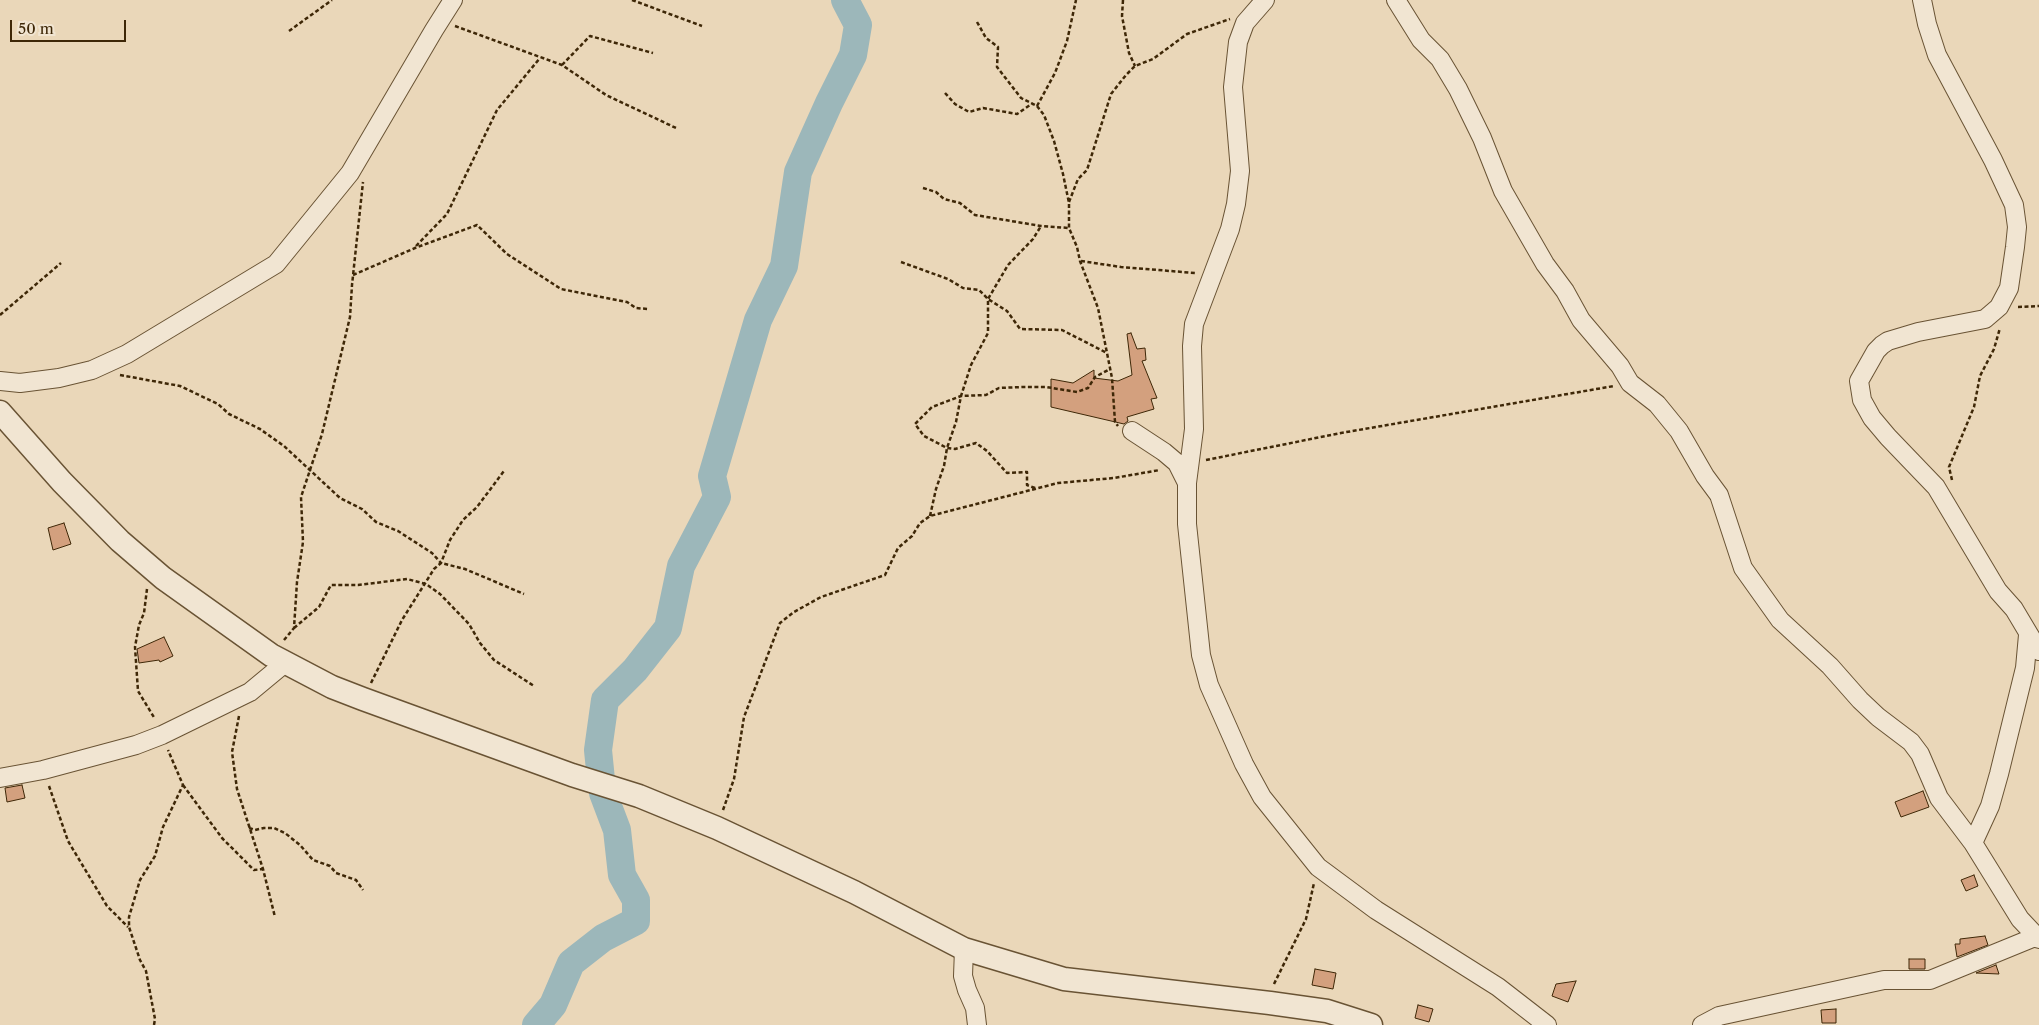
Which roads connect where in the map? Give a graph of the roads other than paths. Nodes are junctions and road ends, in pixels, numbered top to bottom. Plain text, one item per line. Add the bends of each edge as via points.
1 (453, 0) edge
2 (1264, 0) edge
3 (1396, 0) edge
4 (1922, 0) edge
5 (0, 381) edge
6 (0, 412) edge
7 (1132, 431) road end
8 (1186, 473) junction
9 (2028, 635) junction
10 (2039, 651) edge
11 (278, 659) junction
12 (0, 778) edge
13 (1972, 843) junction
14 (2037, 938) edge
15 (964, 949) junction
16 (977, 1025) edge
17 (1371, 1025) edge
18 (1547, 1025) edge
19 (1702, 1025) edge

1 - 5 street via 350,174 276,264 127,354 92,370 20,383
2 - 8 street via 1245,23 1238,42 1234,112 1240,171 1230,228 1194,324 1194,430
3 - 13 street via 1458,89 1503,191 1544,264 1565,291 1581,320 1620,366 1630,383 1657,404 1679,431 1719,495 1743,568 1780,620 1878,717 1911,742 1920,754 1939,798
4 - 9 street via 1937,55 2014,205 2017,227 2009,288 1999,307 1985,319 1918,332 1888,341 1876,350 1859,381 1862,400 1872,418 1936,487
6 - 11 street via 120,541 163,578
7 - 8 street via 1164,452
8 - 18 street via 1190,566 1201,655 1209,685 1262,797 1318,866 1376,910 1498,987
9 - 10 street
9 - 13 street via 2025,668 1999,774 1990,806
11 - 12 street via 250,692 162,735 43,770
11 - 15 street via 363,700 639,796 717,828 854,892
13 - 14 street via 2020,919
14 - 19 street via 1930,980 1884,980 1719,1016
15 - 16 street via 963,976 975,1008
15 - 17 street via 1064,979 1327,1011

